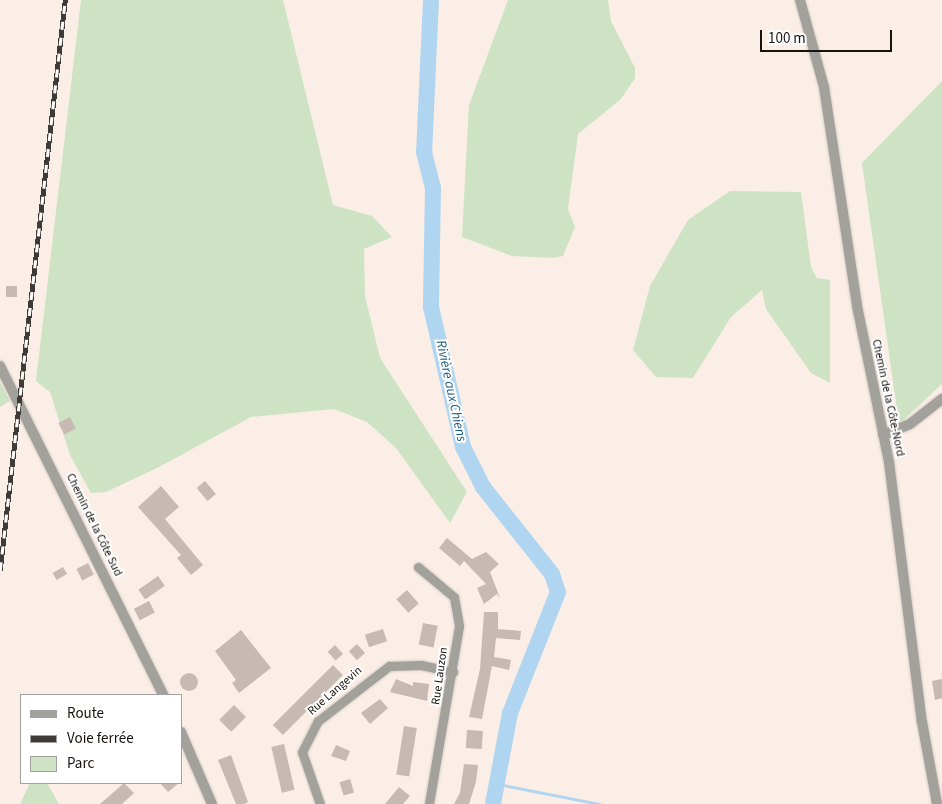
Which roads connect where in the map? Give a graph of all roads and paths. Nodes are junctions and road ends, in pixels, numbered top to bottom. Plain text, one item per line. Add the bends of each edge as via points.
1 (800, 0) edge
2 (0, 366) edge
3 (942, 399) edge
4 (883, 435) junction
5 (418, 567) dead end
6 (453, 672) junction
7 (163, 694) edge
8 (182, 734) edge
9 (212, 804) edge
10 (320, 804) edge
11 (429, 804) edge
12 (937, 804) edge

1 - 4 street, Chemin de la Côte-Nord via 824,87 857,306
2 - 7 street, Chemin de la Côte Sud
3 - 4 street via 915,421
4 - 12 street, Chemin de la Côte-Nord via 922,722
5 - 6 street, Rue Lauzon via 454,597 459,626
6 - 10 street, Rue Langevin via 421,665 388,666 318,721 308,732 302,752
6 - 11 street, Rue Lauzon
8 - 9 street

